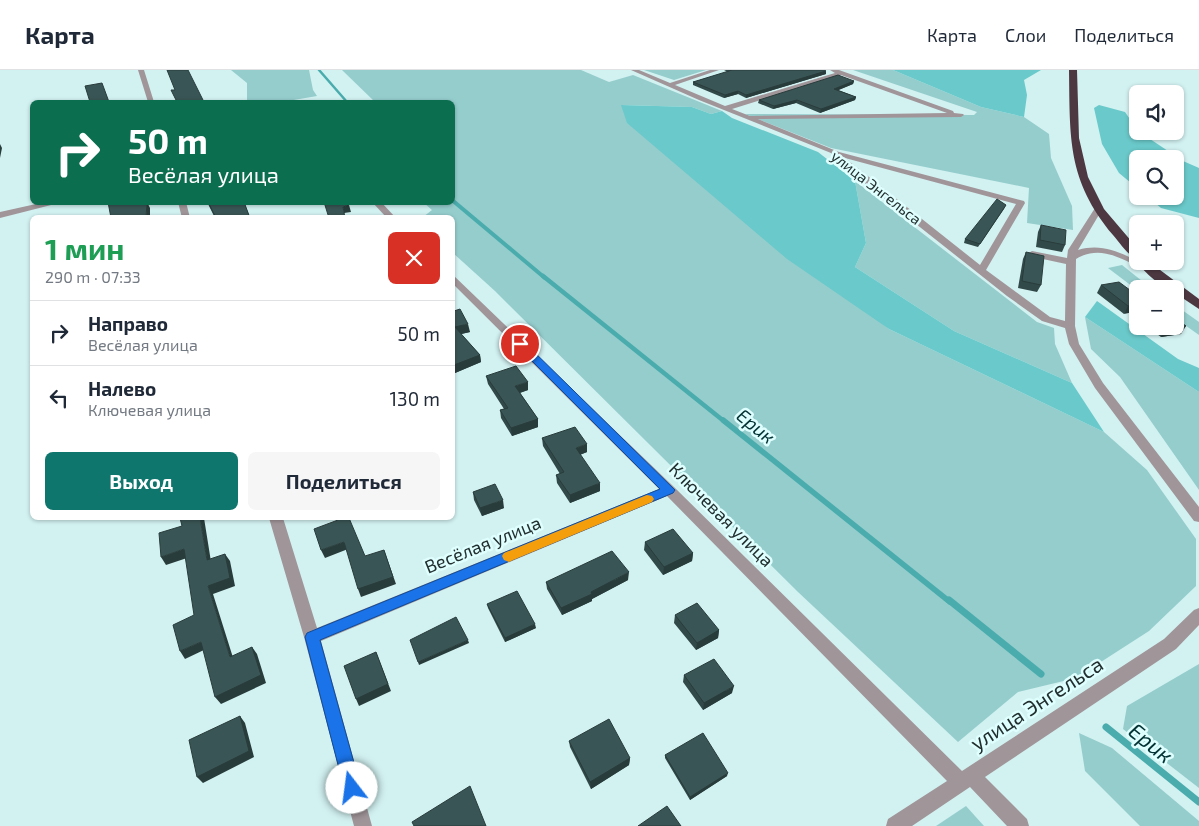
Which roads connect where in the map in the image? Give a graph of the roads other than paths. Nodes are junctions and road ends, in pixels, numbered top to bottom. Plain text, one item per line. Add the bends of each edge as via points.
1 (141, 70) edge
2 (634, 70) edge
3 (716, 70) edge
4 (1073, 70) edge
5 (836, 71) edge
6 (670, 85) junction
7 (150, 100) edge
8 (727, 108) junction
9 (746, 117) junction
10 (835, 152) junction
11 (45, 205) edge
12 (379, 205) edge
13 (1099, 208) junction
14 (0, 215) edge
15 (389, 215) edge
16 (1129, 247) edge
17 (1032, 254) edge
18 (1129, 259) edge
19 (1071, 260) junction
20 (981, 270) junction
21 (1152, 270) edge
22 (455, 280) edge
23 (1199, 305) edge
24 (1070, 326) junction
25 (669, 490) junction
26 (1199, 517) edge
27 (277, 520) edge
28 (1199, 615) edge
29 (312, 637) junction
30 (966, 778) junction
31 (362, 826) edge
32 (895, 826) edge
33 (1020, 826) edge

1 - 7 street
2 - 6 street, улица Энгельса
3 - 6 street
4 - 13 highway via 1076,149 1083,177
5 - 8 street
5 - 9 street via 960,115
6 - 8 street, улица Энгельса
8 - 9 street, улица Энгельса
9 - 10 street, улица Энгельса
10 - 20 street, улица Энгельса via 847,165
10 - 20 street via 1021,203
11 - 14 street
12 - 15 street
13 - 16 highway
13 - 19 street via 1073,250
17 - 19 street
18 - 19 street via 1088,248
19 - 24 street
20 - 24 street, улица Энгельса via 1046,319
21 - 23 highway
22 - 25 street, Ключевая улица
24 - 26 street via 1074,344 1099,385
25 - 29 street, Весёлая улица
25 - 30 street, Ключевая улица
27 - 29 street
28 - 30 street, улица Энгельса via 1170,644
29 - 31 street
30 - 32 street, улица Энгельса
30 - 33 street, Ключевая улица

